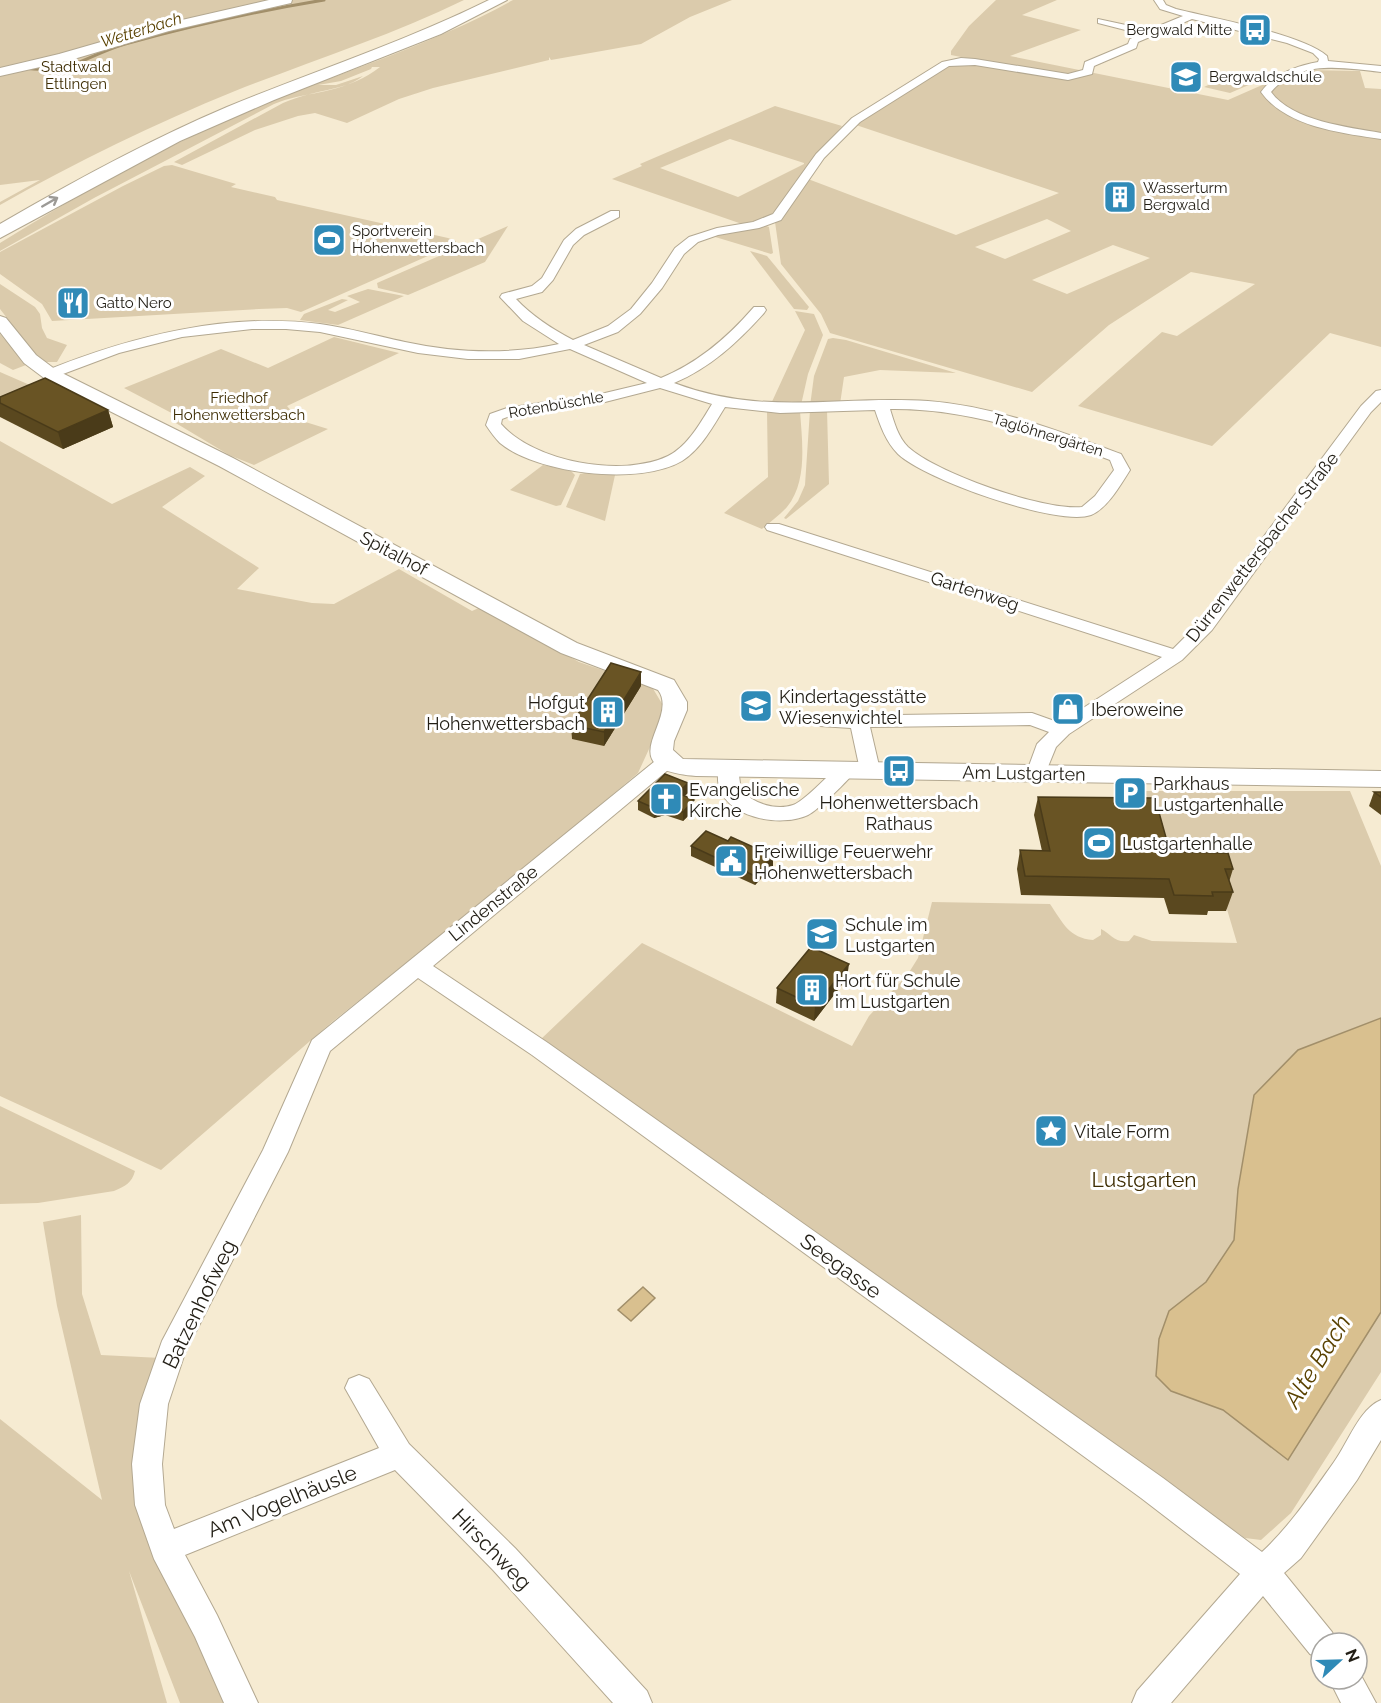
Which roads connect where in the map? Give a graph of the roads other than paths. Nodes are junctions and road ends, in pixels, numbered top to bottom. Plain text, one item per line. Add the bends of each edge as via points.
1 (286, 0) edge
2 (477, 0) edge
3 (500, 0) edge
4 (1158, 0) edge
5 (1191, 16) junction
6 (1101, 21) dead end
7 (1148, 33) junction
8 (1322, 64) junction
9 (1381, 69) edge
10 (3, 72) edge
11 (1381, 136) edge
12 (0, 214) edge
13 (615, 214) dead end
14 (0, 232) edge
15 (759, 310) dead end
16 (0, 321) edge
17 (572, 345) junction
18 (50, 374) junction
19 (660, 383) junction
20 (1381, 394) edge
21 (721, 402) junction
22 (880, 405) junction
23 (773, 527) dead end
24 (1176, 656) junction
25 (827, 722) dead end
26 (859, 722) junction
27 (1062, 730) junction
28 (667, 761) junction
29 (728, 768) junction
30 (846, 770) junction
31 (870, 770) junction
32 (1036, 774) junction
33 (1381, 779) edge
34 (416, 966) junction
35 (320, 1046) joint
36 (359, 1388) dead end
37 (1381, 1414) edge
38 (399, 1454) junction
39 (165, 1548) junction
40 (1263, 1572) junction
41 (1311, 1631) edge
42 (241, 1703) edge
43 (635, 1703) edge
44 (1149, 1703) edge

1 - 10 main road
2 - 12 highway via 174,124 78,170
14 -> 3 highway via 104,172 195,128
4 - 5 street via 1164,7
5 - 7 street
5 - 8 street via 1304,46 1324,58
6 - 7 street
7 - 17 street via 1133,41 1133,46 1089,64 1088,72 1068,77 975,62 946,64 856,120 820,156 779,215 703,235 682,248 634,315 611,330
8 - 9 street
8 - 11 street via 1274,82 1267,96 1307,119
13 - 17 street, Taglöhnergärten via 580,232 568,243 547,280 537,289 507,297 542,328
15 - 19 street, Rotenbüschle via 707,360
16 - 18 street, Spitalhof via 30,359
17 - 18 street via 530,353 462,355 316,328 249,326 149,341
17 - 19 street, Taglöhnergärten
18 - 28 street, Spitalhof via 226,462 569,648 666,685 674,695 676,707 661,746
19 - 21 street, Taglöhnergärten
19 - 21 street, Rotenbüschle via 604,397 507,412 495,417 493,425 505,440 552,461 623,470 650,466 687,449
20 - 24 street, Dürrenwettersbacher Straße via 1366,409 1370,420 1206,626
21 - 22 street, Taglöhnergärten via 783,408
22 - 22 street, Taglöhnergärten via 951,408 1000,420 1116,457 1122,470 1089,510 1074,514 1046,509 924,465 902,449
23 - 24 street, Gartenweg
24 - 27 street, Dürrenwettersbacher Straße
25 - 26 street
26 - 27 street via 1032,719
26 - 31 street
27 - 32 street, Dürrenwettersbacher Straße via 1047,744
28 - 29 street, Am Lustgarten via 686,767
28 - 34 street, Lindenstraße
29 - 30 street, Am Lustgarten
29 - 30 street via 734,796 772,814 802,810
30 - 31 street, Am Lustgarten
31 - 32 street, Am Lustgarten
32 - 33 street, Am Lustgarten
34 - 35 street, Lindenstraße
34 - 40 street, Seegasse via 549,1056 1152,1488
35 - 39 street, Batzenhofweg via 275,1152 172,1350 154,1404 147,1464 150,1505
36 - 38 street, Hirschweg
37 - 40 street via 1290,1546
38 - 39 street, Am Vogelhäusle
38 - 43 street, Hirschweg via 504,1559
39 - 42 street, Batzenhofweg
40 - 41 street, Seegasse
40 - 44 street

